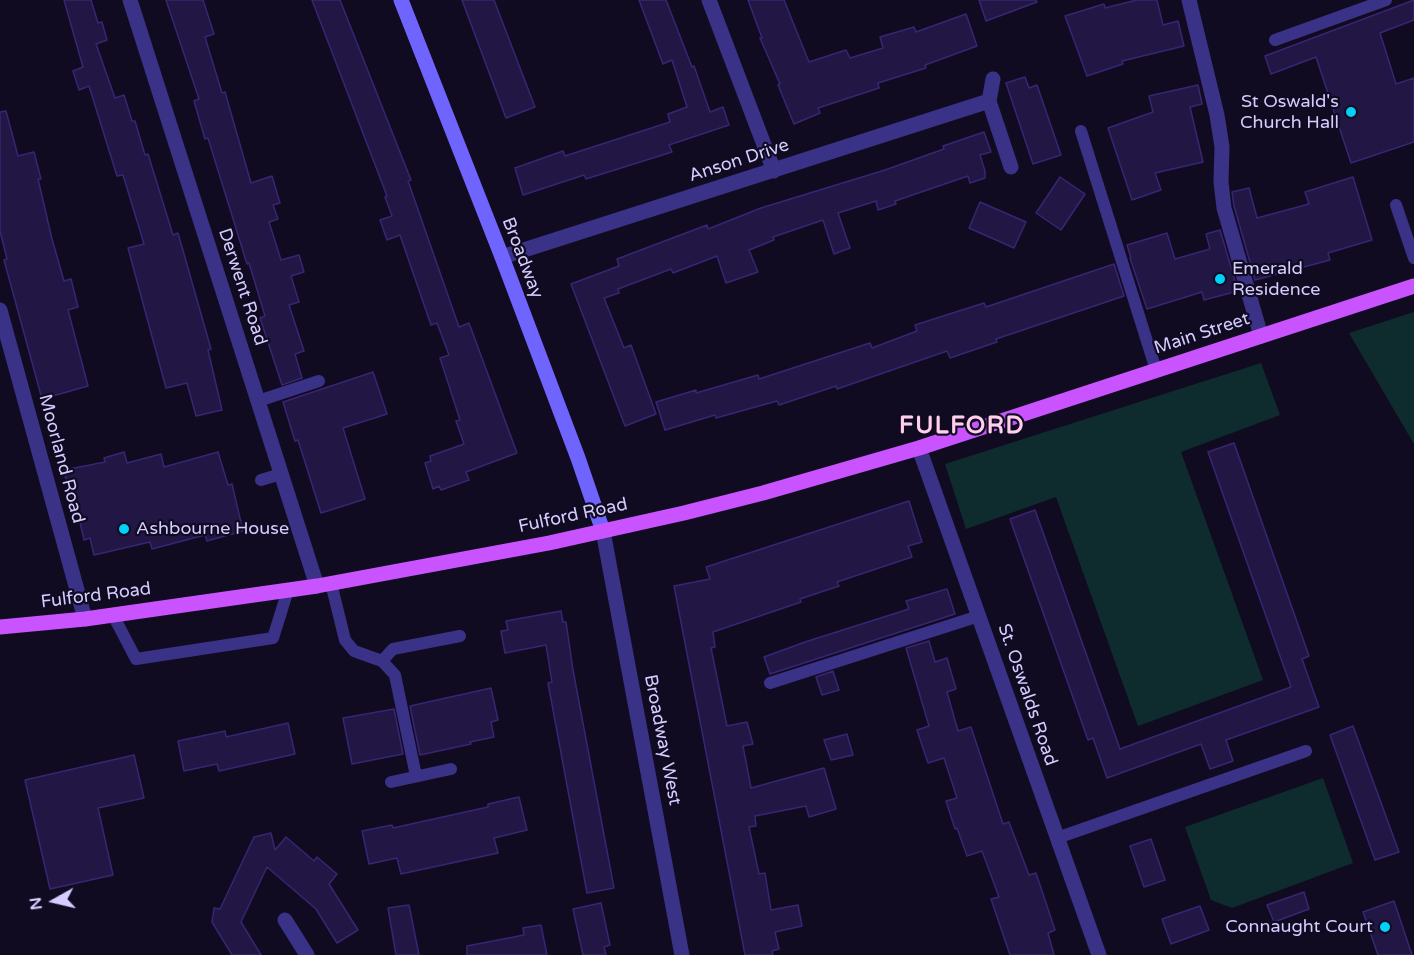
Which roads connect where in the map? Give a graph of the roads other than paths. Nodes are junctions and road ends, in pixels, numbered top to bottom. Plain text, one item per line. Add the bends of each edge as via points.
1 (130, 0) edge
2 (401, 0) edge
3 (709, 0) edge
4 (1189, 0) edge
5 (1386, 0) edge
6 (1275, 40) dead end
7 (993, 79) dead end
8 (989, 101) junction
9 (1081, 131) dead end
10 (1011, 167) dead end
11 (774, 171) junction
12 (1396, 205) dead end
13 (502, 257) junction
14 (1414, 258) edge
15 (1414, 286) edge
16 (0, 310) edge
17 (1261, 336) junction
18 (1156, 370) junction
19 (1139, 375) joint
20 (319, 381) dead end
21 (258, 401) junction
22 (919, 448) junction
23 (281, 474) junction
24 (261, 480) dead end
25 (603, 531) junction
26 (324, 584) junction
27 (288, 590) junction
28 (113, 615) junction
29 (979, 616) junction
30 (85, 619) junction
31 (0, 627) edge
32 (460, 636) dead end
33 (382, 661) junction
34 (770, 683) dead end
35 (1306, 751) dead end
36 (452, 769) dead end
37 (416, 777) junction
38 (392, 782) dead end
39 (1057, 838) junction
40 (285, 920) dead end
41 (307, 955) edge
42 (682, 955) edge
43 (1099, 955) edge

1 - 21 street, Derwent Road
2 - 13 street, Broadway
3 - 11 street
4 - 17 street via 1217,115 1224,208
5 - 6 lane
7 - 8 street
8 - 10 street
8 - 11 street, Anson Drive
9 - 18 lane
11 - 13 street, Anson Drive
12 - 14 lane
13 - 25 street, Broadway
15 - 17 main road, Main Street
16 - 30 street, Moorland Road
17 - 18 main road, Main Street
18 - 19 main road, Main Street
19 - 22 main road, Fulford Road
20 - 21 lane
21 - 23 street, Derwent Road
22 - 25 main road, Fulford Road via 763,493
22 - 29 street, St. Oswalds Road
23 - 24 lane
23 - 26 street, Derwent Road
25 - 26 main road, Fulford Road
25 - 42 street, Broadway West
26 - 27 main road, Fulford Road
26 - 33 lane via 345,640 354,651
27 - 28 main road, Fulford Road
27 - 28 lane via 273,638 136,659
28 - 30 main road, Fulford Road
29 - 34 lane
29 - 39 street, St. Oswalds Road
30 - 31 main road, Fulford Road
32 - 33 lane via 393,649
33 - 37 lane via 395,675
35 - 39 lane
36 - 37 lane
37 - 38 lane
39 - 43 street, St. Oswalds Road
40 - 41 street

